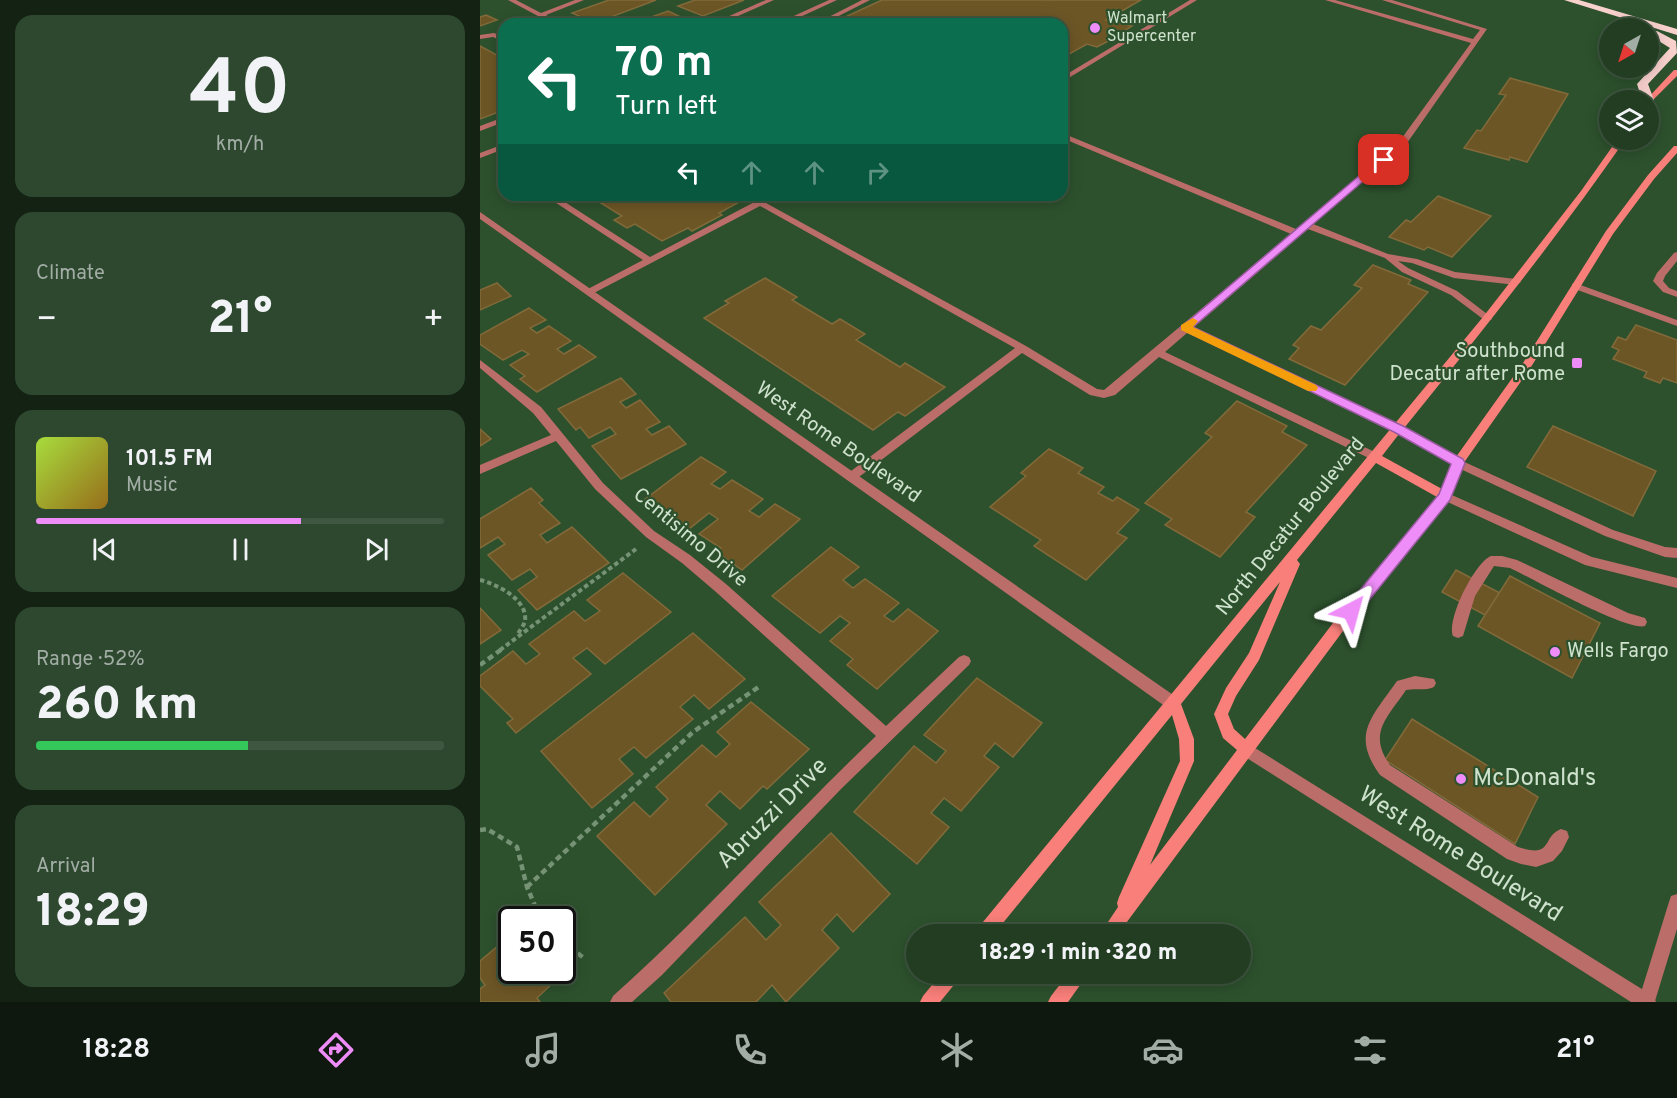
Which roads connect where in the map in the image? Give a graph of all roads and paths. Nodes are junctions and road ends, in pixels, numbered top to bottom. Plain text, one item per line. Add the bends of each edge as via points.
1 (511, 0) edge
2 (581, 0) edge
3 (771, 0) edge
4 (834, 0) edge
5 (867, 0) edge
6 (1194, 0) edge
7 (1328, 0) edge
8 (1385, 0) edge
9 (1569, 0) edge
10 (1609, 12) junction
11 (541, 15) junction
12 (547, 18) edge
13 (728, 18) edge
14 (793, 18) edge
15 (830, 18) edge
16 (1622, 18) edge
17 (1677, 32) edge
18 (1659, 36) edge
19 (480, 37) edge
20 (498, 37) edge
21 (1475, 42) junction
22 (1659, 66) edge
23 (1677, 72) edge
24 (1068, 76) edge
25 (1659, 91) edge
26 (498, 122) edge
27 (480, 129) edge
28 (1068, 138) edge
29 (498, 148) edge
30 (1677, 148) edge
31 (1615, 150) edge
32 (480, 156) edge
33 (557, 201) edge
34 (764, 201) edge
35 (760, 203) junction
36 (480, 215) edge
37 (1307, 225) junction
38 (1297, 233) junction
39 (1677, 255) edge
40 (1386, 256) junction
41 (650, 261) junction
42 (1516, 282) junction
43 (1575, 286) junction
44 (589, 292) junction
45 (1677, 294) edge
46 (1487, 320) junction
47 (1677, 324) edge
48 (1185, 328) junction
49 (1022, 348) junction
50 (1157, 352) junction
51 (480, 363) edge
52 (1399, 429) junction
53 (558, 436) junction
54 (1375, 457) junction
55 (1458, 463) junction
56 (480, 470) edge
57 (850, 477) junction
58 (1445, 496) junction
59 (636, 549) dead end
60 (1299, 552) junction
61 (1677, 553) edge
62 (480, 580) edge
63 (1677, 583) edge
64 (1640, 622) dead end
65 (1458, 632) dead end
66 (516, 637) junction
67 (963, 661) dead end
68 (480, 665) edge
69 (1429, 683) dead end
70 (760, 686) dead end
71 (1173, 704) junction
72 (886, 735) junction
73 (1246, 750) junction
74 (480, 830) edge
75 (1562, 837) dead end
76 (527, 886) junction
77 (1677, 902) edge
78 (535, 906) edge
79 (992, 924) edge
80 (1114, 924) edge
81 (1115, 924) edge
82 (576, 952) edge
83 (585, 959) dead end
84 (944, 984) edge
85 (1070, 984) edge
86 (1647, 1001) edge
87 (619, 1002) edge
88 (929, 1002) edge
89 (1057, 1002) edge

1 - 11 street
2 - 11 street
3 - 13 street
4 - 14 street
5 - 15 street
6 - 24 street
7 - 21 street
8 - 21 street via 1484,29
9 - 10 highway
10 - 16 highway
10 - 17 highway
11 - 12 street
18 - 22 highway via 1676,48
19 - 20 street
21 - 37 street via 1402,144
23 - 25 main road
26 - 27 street
28 - 38 street
29 - 32 street
30 - 43 main road via 1621,215
31 - 42 main road, North Decatur Boulevard
33 - 41 street
34 - 35 street
35 - 41 street
35 - 49 street
36 - 44 street, West Rome Boulevard
37 - 38 street
37 - 40 street
38 - 48 street
39 - 45 street via 1658,281
40 - 42 street via 1461,276
40 - 46 street via 1405,270 1454,293
41 - 44 street
42 - 46 main road, North Decatur Boulevard
43 - 47 street
43 - 55 main road via 1527,365
44 - 57 street, West Rome Boulevard
46 - 52 main road, North Decatur Boulevard
48 - 50 street
48 - 52 street
49 - 50 street via 1094,392 1104,394
49 - 57 street
50 - 54 street
51 - 53 street, Centisimo Drive via 525,398
52 - 54 main road, North Decatur Boulevard
52 - 55 main road
53 - 56 street
53 - 72 street, Centisimo Drive via 604,491 650,534 686,558
54 - 58 main road
54 - 60 main road, North Decatur Boulevard
55 - 58 main road
55 - 61 street via 1609,533
57 - 71 street, West Rome Boulevard
58 - 63 street via 1589,561
58 - 73 main road via 1338,627
59 - 66 path
60 - 71 main road, North Decatur Boulevard
60 - 73 main road via 1254,656 1221,714 1228,733
62 - 66 path via 496,584 522,606 525,621
64 - 65 street via 1514,564 1491,561 1459,617
66 - 68 path
67 - 72 street, Abruzzi Drive
69 - 75 street via 1402,685 1371,735 1375,759 1385,770 1513,853 1530,860 1541,859 1556,848
70 - 76 path via 693,732
71 - 79 main road, North Decatur Boulevard
71 - 80 main road via 1185,728 1187,761
72 - 87 street, Abruzzi Drive
73 - 81 main road
73 - 86 street, West Rome Boulevard
74 - 76 path via 487,829 518,847
76 - 78 path
77 - 86 street
82 - 83 path
84 - 88 main road
85 - 89 main road

